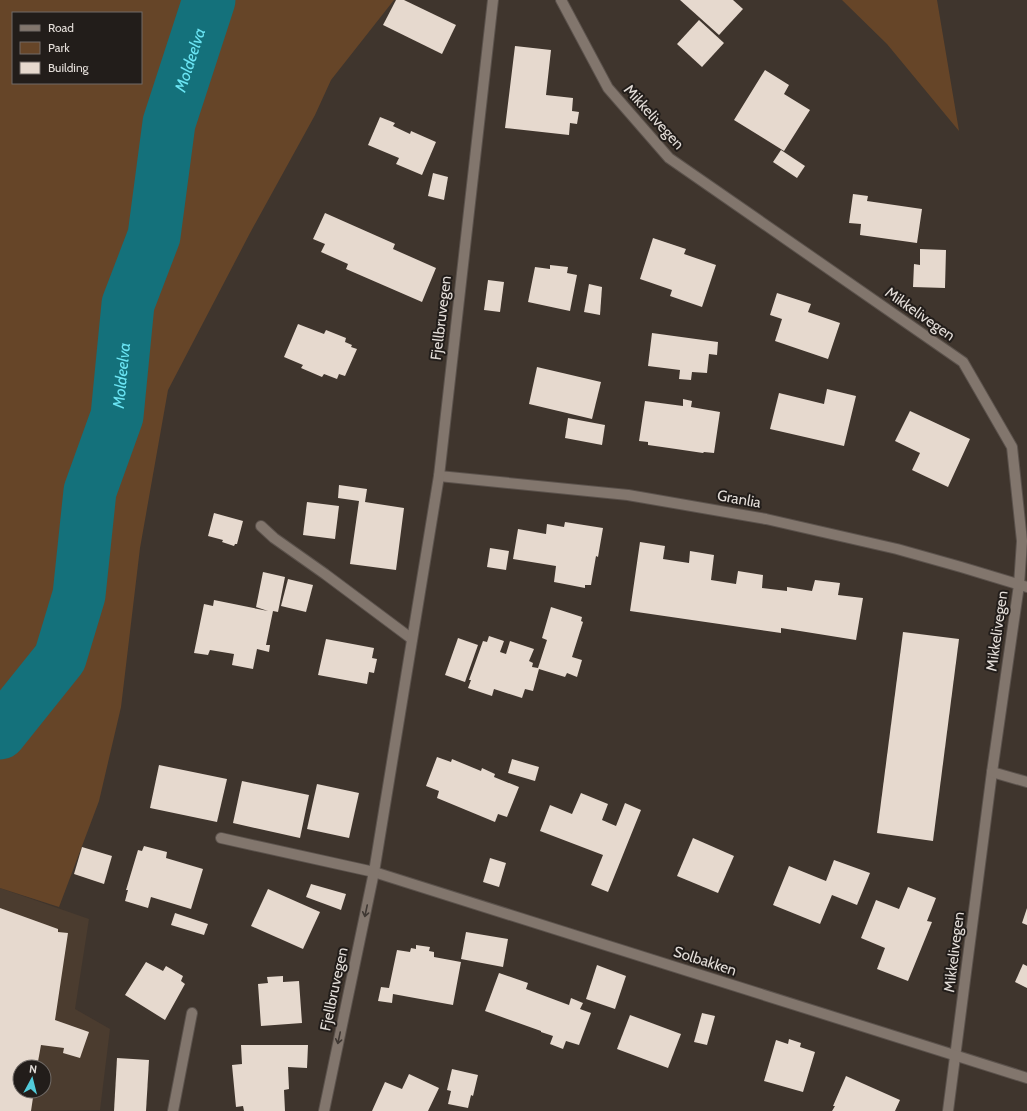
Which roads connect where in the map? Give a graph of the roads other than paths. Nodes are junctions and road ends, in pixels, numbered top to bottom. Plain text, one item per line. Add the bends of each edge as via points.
1 (492, 0) edge
2 (561, 0) edge
3 (439, 476) junction
4 (261, 526) dead end
5 (1023, 586) edge
6 (412, 639) junction
7 (992, 772) junction
8 (1027, 782) edge
9 (221, 838) dead end
10 (374, 872) junction
11 (192, 1013) dead end
12 (956, 1056) junction
13 (1027, 1078) edge
14 (173, 1111) edge
15 (324, 1111) edge
16 (948, 1111) edge

1 - 3 street, Fjellbruvegen
2 - 5 street, Mikkelivegen via 608,88 669,158 963,362 1012,447 1022,541
3 - 5 street, Granlia via 628,495 766,519 897,549
3 - 6 street, Fjellbruvegen
4 - 6 street
5 - 7 street, Mikkelivegen
6 - 10 street, Fjellbruvegen
7 - 8 street
7 - 12 street, Mikkelivegen
9 - 10 street
10 - 12 street, Solbakken
10 -> 15 street, Fjellbruvegen
11 - 14 street
12 - 13 street, Solbakken
12 - 16 street, Mikkelivegen

